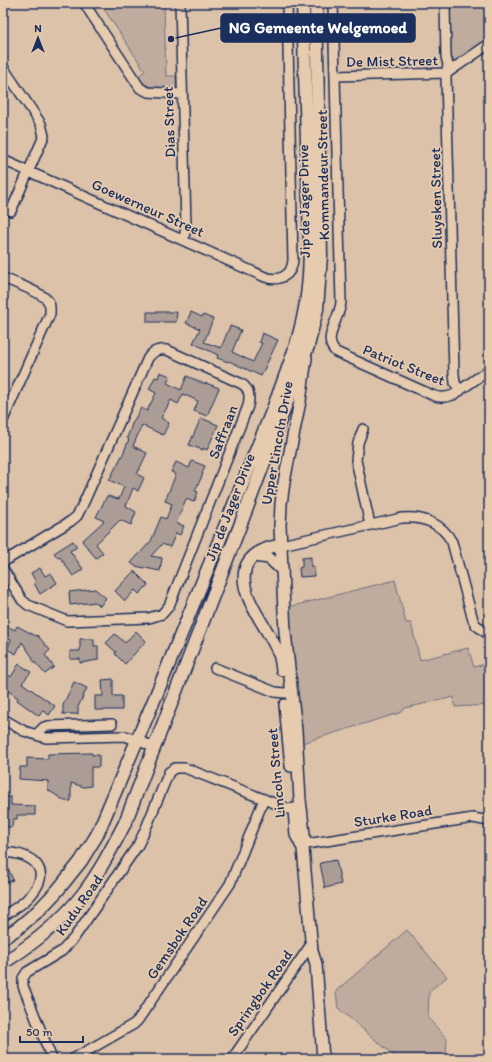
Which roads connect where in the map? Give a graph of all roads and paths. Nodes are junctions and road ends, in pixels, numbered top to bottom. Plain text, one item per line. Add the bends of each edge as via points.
1 (84, 3) edge
2 (180, 3) edge
3 (287, 3) edge
4 (303, 3) edge
5 (316, 3) edge
6 (333, 3) edge
7 (445, 3) edge
8 (489, 44) edge
9 (3, 66) edge
10 (447, 73) junction
11 (335, 76) junction
12 (182, 94) junction
13 (3, 160) edge
14 (29, 171) junction
15 (11, 211) dead end
16 (184, 240) junction
17 (3, 278) edge
18 (282, 278) joint
19 (330, 344) joint
20 (308, 346) junction
21 (489, 370) edge
22 (460, 391) junction
23 (3, 420) edge
24 (363, 429) dead end
25 (370, 525) junction
26 (281, 545) junction
27 (254, 556) junction
28 (3, 562) edge
29 (3, 569) edge
30 (282, 570) junction
31 (489, 635) edge
32 (215, 668) dead end
33 (288, 693) junction
34 (3, 719) edge
35 (112, 724) dead end
36 (36, 735) junction
37 (137, 740) junction
38 (155, 746) junction
39 (264, 799) junction
40 (298, 809) junction
41 (489, 821) edge
42 (303, 846) junction
43 (3, 852) edge
44 (3, 916) edge
45 (3, 938) edge
46 (312, 947) junction
47 (3, 963) edge
48 (52, 1059) edge
49 (73, 1059) edge
50 (232, 1059) edge
51 (319, 1059) edge
52 (323, 1059) edge

1 - 12 street via 140,88 148,92
2 - 12 street, Dias Street
3 - 18 street, Kommandeur Street via 294,260 289,273
4 - 37 main road, Jip de Jager Drive via 309,246 308,287 304,313 273,409
5 - 20 main road, Jip de Jager Drive via 321,256 317,309
6 - 11 street, Kommandeur Street
7 - 10 street, Sluysken Street
8 - 10 street, De Mist Street
9 - 14 street via 43,129 44,136
10 - 11 street, De Mist Street
10 - 22 street, Sluysken Street via 454,374
11 - 19 street, Kommandeur Street via 341,302
12 - 16 street, Dias Street via 186,226
13 - 14 street, Goewerneur Street
14 - 15 street
14 - 16 street, Goewerneur Street
16 - 18 street, Goewerneur Street via 265,277
17 - 23 street via 42,295 49,302 50,314
19 - 22 street, Patriot Street via 336,352 436,396 448,397
20 - 26 street, Upper Lincoln Drive via 281,504
20 - 38 main road, Jip de Jager Drive
21 - 22 street, Patriot Street
24 - 25 street via 356,460
25 - 26 street
25 - 31 street via 402,518 416,518 436,524 446,533 454,547 473,620
26 - 27 street via 273,546
26 - 30 street, Upper Lincoln Drive
27 - 30 street via 269,558
27 - 33 street via 245,572 245,588 278,651
28 - 29 street, Saffraan via 76,516 150,354 166,350 242,384 248,390 248,406 169,606 162,614 149,618 67,621 25,602
30 - 33 street, Upper Lincoln Drive
32 - 33 street via 275,692
33 - 40 street, Lincoln Street
34 - 36 street
35 - 36 street via 48,726
36 - 37 street via 58,738 114,735
37 - 38 street
37 - 45 main road, Jip de Jager Drive via 97,835 81,861 57,892
38 - 47 main road, Jip de Jager Drive via 125,823 103,864 82,894 48,930
39 - 40 street via 290,809
39 - 48 street, Kudu Road via 185,768 175,768 168,774 138,845 74,938 62,951 29,969 23,978 23,986
39 - 49 street, Gemsbok Road via 230,884 138,1020
40 - 42 street, Lincoln Street via 296,835
41 - 42 street, Sturke Road via 473,818
42 - 46 street, Lincoln Street
43 - 44 street via 28,857 35,862 41,874 38,884 25,902
46 - 50 street, Springbok Road
46 - 51 street, Lincoln Street via 308,964
46 - 52 street, Lincoln Street via 316,964

